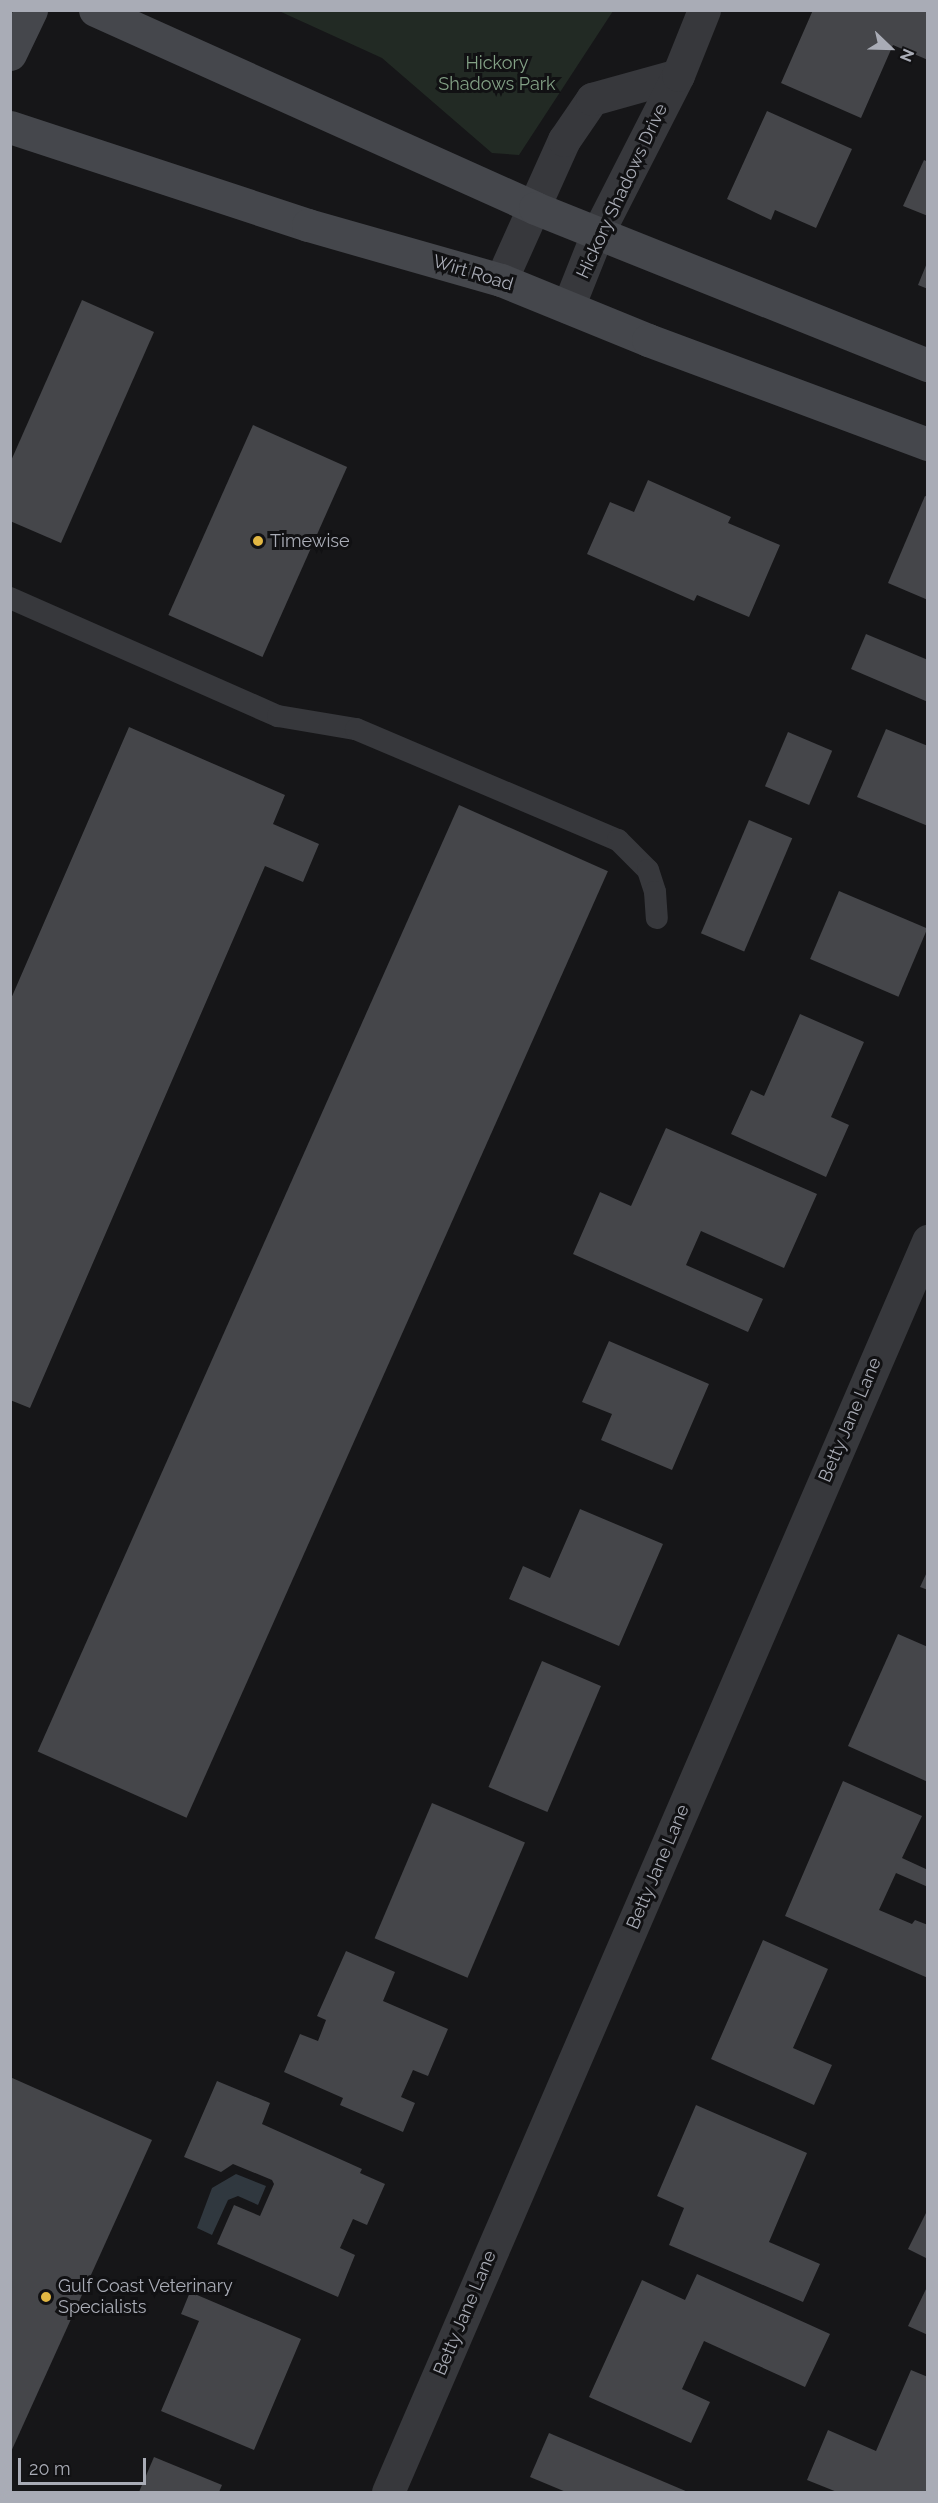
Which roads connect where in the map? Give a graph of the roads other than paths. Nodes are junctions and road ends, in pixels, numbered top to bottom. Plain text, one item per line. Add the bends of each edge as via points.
1 (31, 10) edge
2 (95, 10) edge
3 (704, 10) edge
4 (10, 54) edge
5 (678, 75) junction
6 (10, 127) edge
7 (535, 208) junction
8 (597, 234) junction
9 (501, 280) junction
10 (568, 307) junction
11 (927, 365) edge
12 (927, 444) edge
13 (10, 598) edge
14 (657, 918) dead end
15 (927, 1241) edge
16 (388, 2493) edge

1 - 4 main road
2 - 7 main road
3 - 5 street, Hickory Shadows Drive
5 - 7 street, Hickory Shadows Drive via 592,99 564,140
5 - 8 street, Hickory Shadows Drive
6 - 9 main road, Wirt Road via 309,225
7 - 8 main road
7 - 9 street, Hickory Shadows Drive
8 - 10 street, Hickory Shadows Drive
8 - 11 main road
9 - 10 main road, Wirt Road
10 - 12 main road, Wirt Road
13 - 14 lane via 278,716 356,729 618,840 648,870
15 - 16 street, Betty Jane Lane

